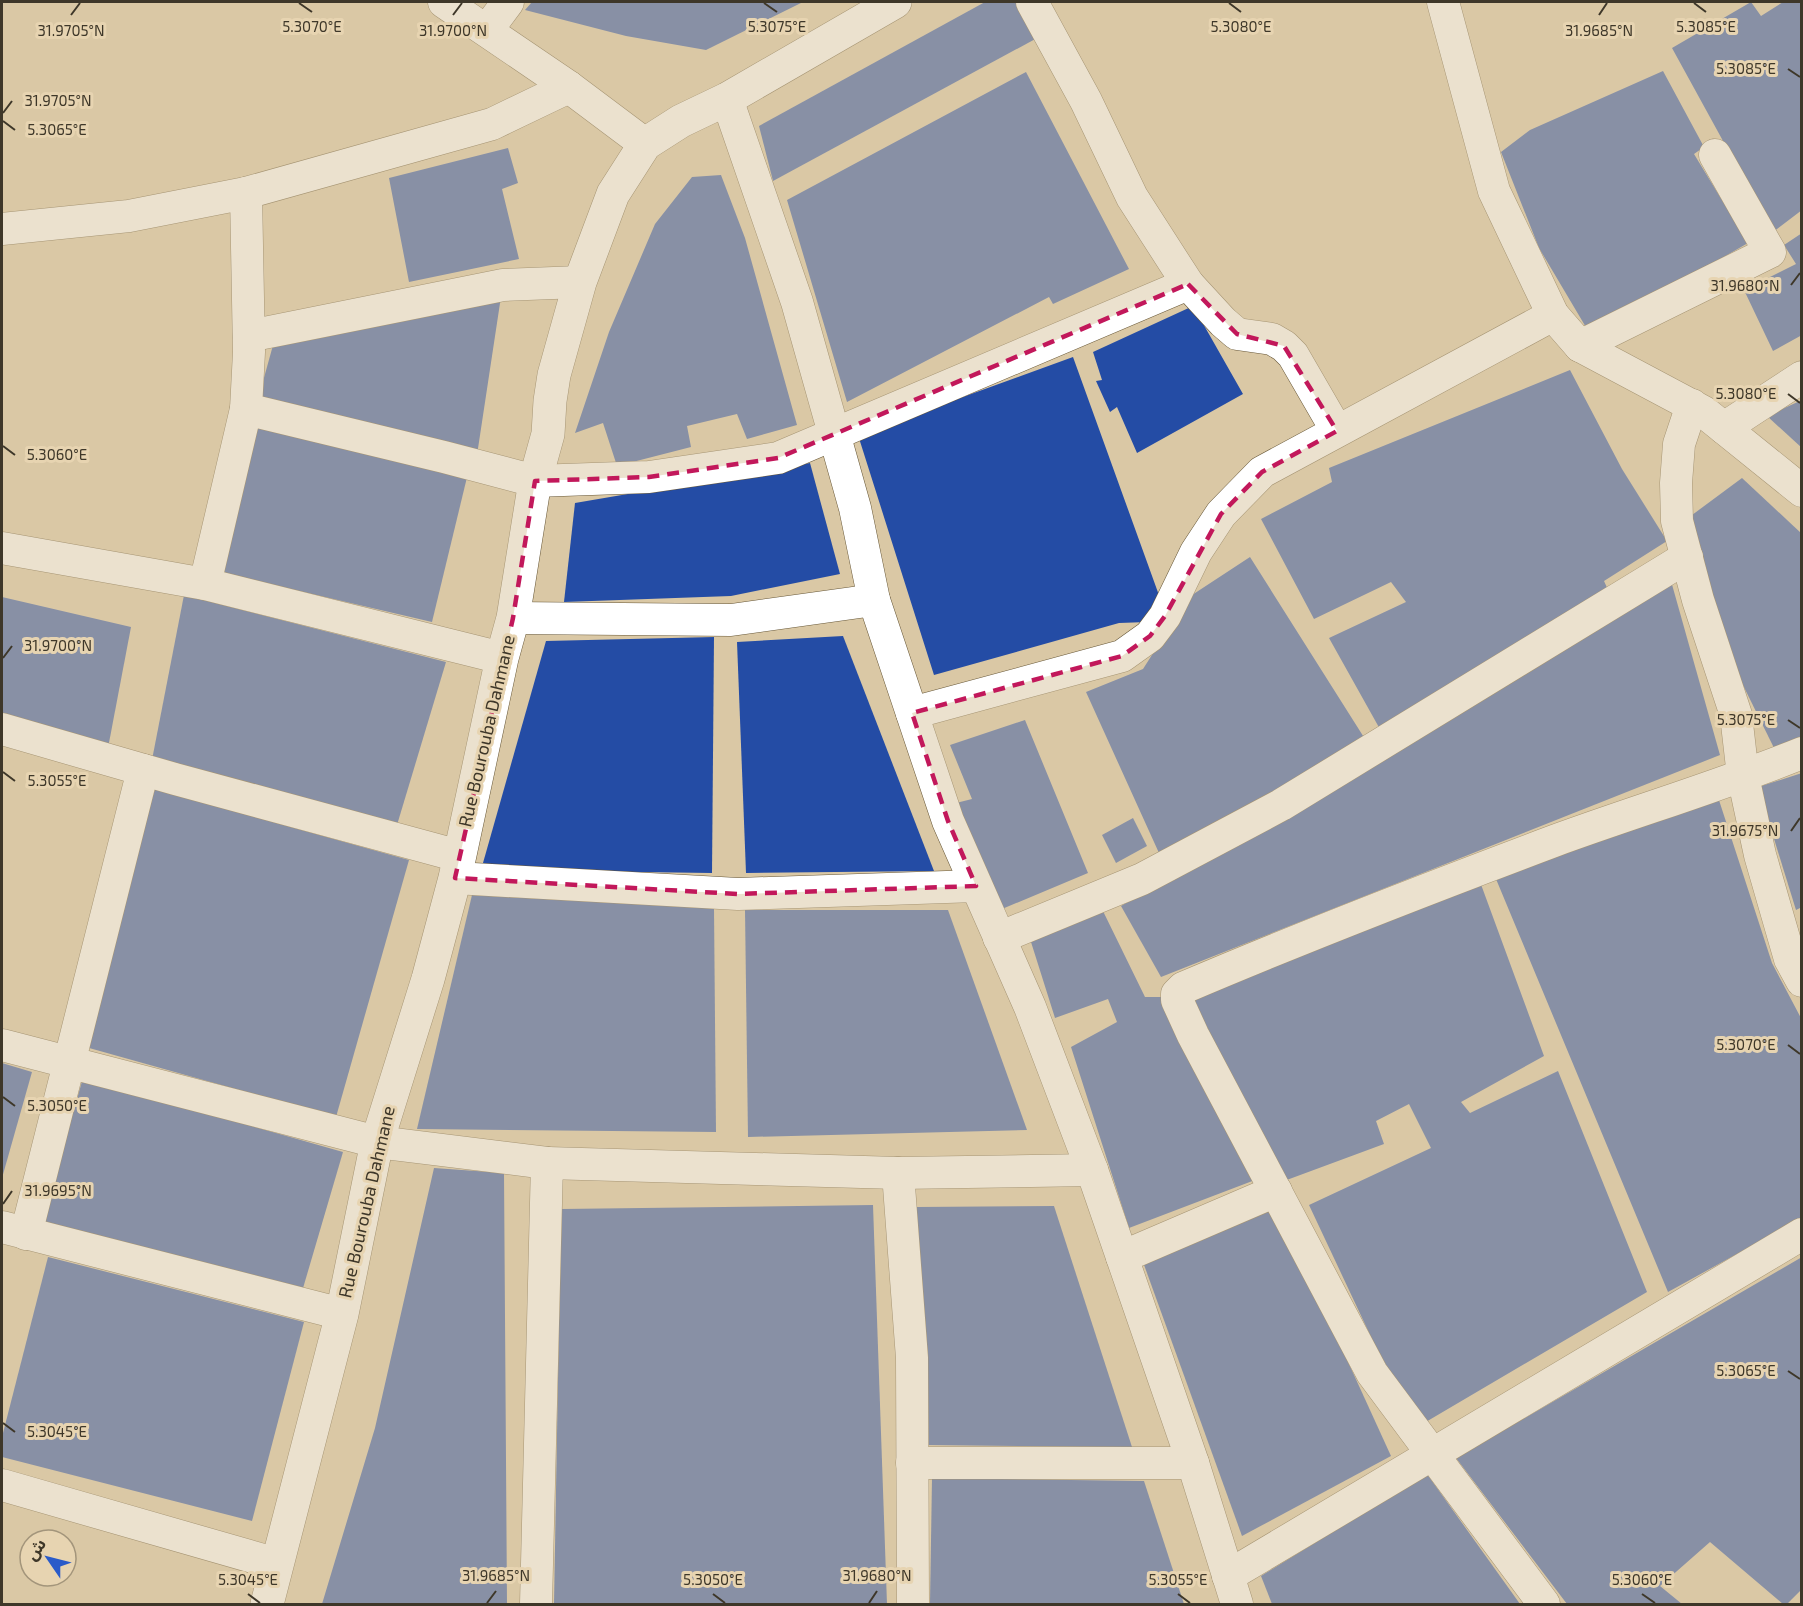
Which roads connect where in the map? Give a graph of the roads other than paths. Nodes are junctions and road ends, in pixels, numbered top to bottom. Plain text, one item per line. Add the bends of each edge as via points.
1 (444, 2) edge
2 (508, 2) edge
3 (895, 2) edge
4 (1032, 2) edge
5 (1443, 2) edge
6 (486, 30) junction
7 (569, 87) junction
8 (727, 99) junction
9 (645, 144) junction
10 (1715, 155) dead end
11 (246, 193) junction
12 (2, 229) edge
13 (580, 282) junction
14 (1188, 284) junction
15 (1552, 315) junction
16 (249, 336) junction
17 (1580, 346) junction
18 (1802, 377) edge
19 (1692, 405) junction
20 (246, 409) junction
21 (1724, 428) junction
22 (1337, 431) junction
23 (835, 434) junction
24 (535, 482) junction
25 (1802, 491) edge
26 (2, 548) edge
27 (1687, 557) junction
28 (205, 584) junction
29 (874, 600) junction
30 (513, 618) junction
31 (502, 658) junction
32 (912, 713) junction
33 (2, 729) edge
34 (1802, 753) edge
35 (143, 770) junction
36 (1743, 776) junction
37 (457, 867) junction
38 (976, 886) junction
39 (999, 938) junction
40 (1802, 981) edge
41 (2, 1045) edge
42 (70, 1062) junction
43 (377, 1142) junction
44 (547, 1164) junction
45 (1092, 1170) junction
46 (898, 1173) junction
47 (1276, 1191) junction
48 (14, 1231) edge
49 (1802, 1234) edge
50 (1122, 1257) junction
51 (342, 1314) junction
52 (1431, 1453) junction
53 (912, 1463) junction
54 (1193, 1463) junction
55 (2, 1485) edge
56 (276, 1564) junction
57 (1233, 1590) edge
58 (267, 1605) edge
59 (536, 1605) edge
60 (913, 1605) edge
61 (1544, 1605) edge

1 - 6 street
2 - 6 street
3 - 8 street, Rue Bourouba Dahmane
4 - 14 street via 1132,197
5 - 15 street via 1494,191
6 - 7 street
7 - 9 street
7 - 11 street via 492,124
8 - 9 street, Rue Bourouba Dahmane
8 - 23 street via 798,302
9 - 13 street, Rue Bourouba Dahmane via 613,194
10 - 17 street via 1770,252
11 - 12 street via 129,216
11 - 16 street
13 - 16 street via 503,285
13 - 24 street, Rue Bourouba Dahmane via 554,375 548,434
14 - 22 street via 1237,334 1272,339 1284,346
14 - 23 street
15 - 17 street
15 - 22 street
16 - 20 street
17 - 19 street
18 - 21 street
19 - 21 street
19 - 27 street via 1679,444 1676,483 1677,521
20 - 24 street
20 - 28 street
21 - 25 street
22 - 32 street via 1262,472 1221,514 1196,552 1165,616 1150,636 1122,656
23 - 24 street via 778,458 649,477
23 - 29 street
24 - 30 street, Rue Bourouba Dahmane
26 - 28 street
27 - 36 street via 1736,715
27 - 39 street via 1281,805 1142,879
28 - 31 street
29 - 30 street via 731,620
29 - 32 street
30 - 31 street, Rue Bourouba Dahmane
31 - 37 street, Rue Bourouba Dahmane
32 - 38 street via 948,821
33 - 35 street
34 - 36 street
35 - 37 street
35 - 42 street
36 - 40 street via 1760,855 1790,959
36 - 47 street via 1378,908 1183,987 1177,999 1193,1035
37 - 38 street via 738,894
37 - 43 street, Rue Bourouba Dahmane via 428,979
38 - 39 street
39 - 45 street via 1030,1007
41 - 42 street
42 - 43 street
42 - 48 street
43 - 44 street
43 - 51 street, Rue Bourouba Dahmane
44 - 46 street
44 - 59 street
45 - 46 street
45 - 50 street
46 - 53 street via 912,1358
47 - 50 street
47 - 52 street via 1372,1373
48 - 51 street
49 - 52 street
50 - 54 street
51 - 56 street, Rue Bourouba Dahmane
52 - 57 street
52 - 61 street
53 - 54 street
53 - 60 street
54 - 57 street
55 - 56 street
56 - 58 street, Rue Bourouba Dahmane

